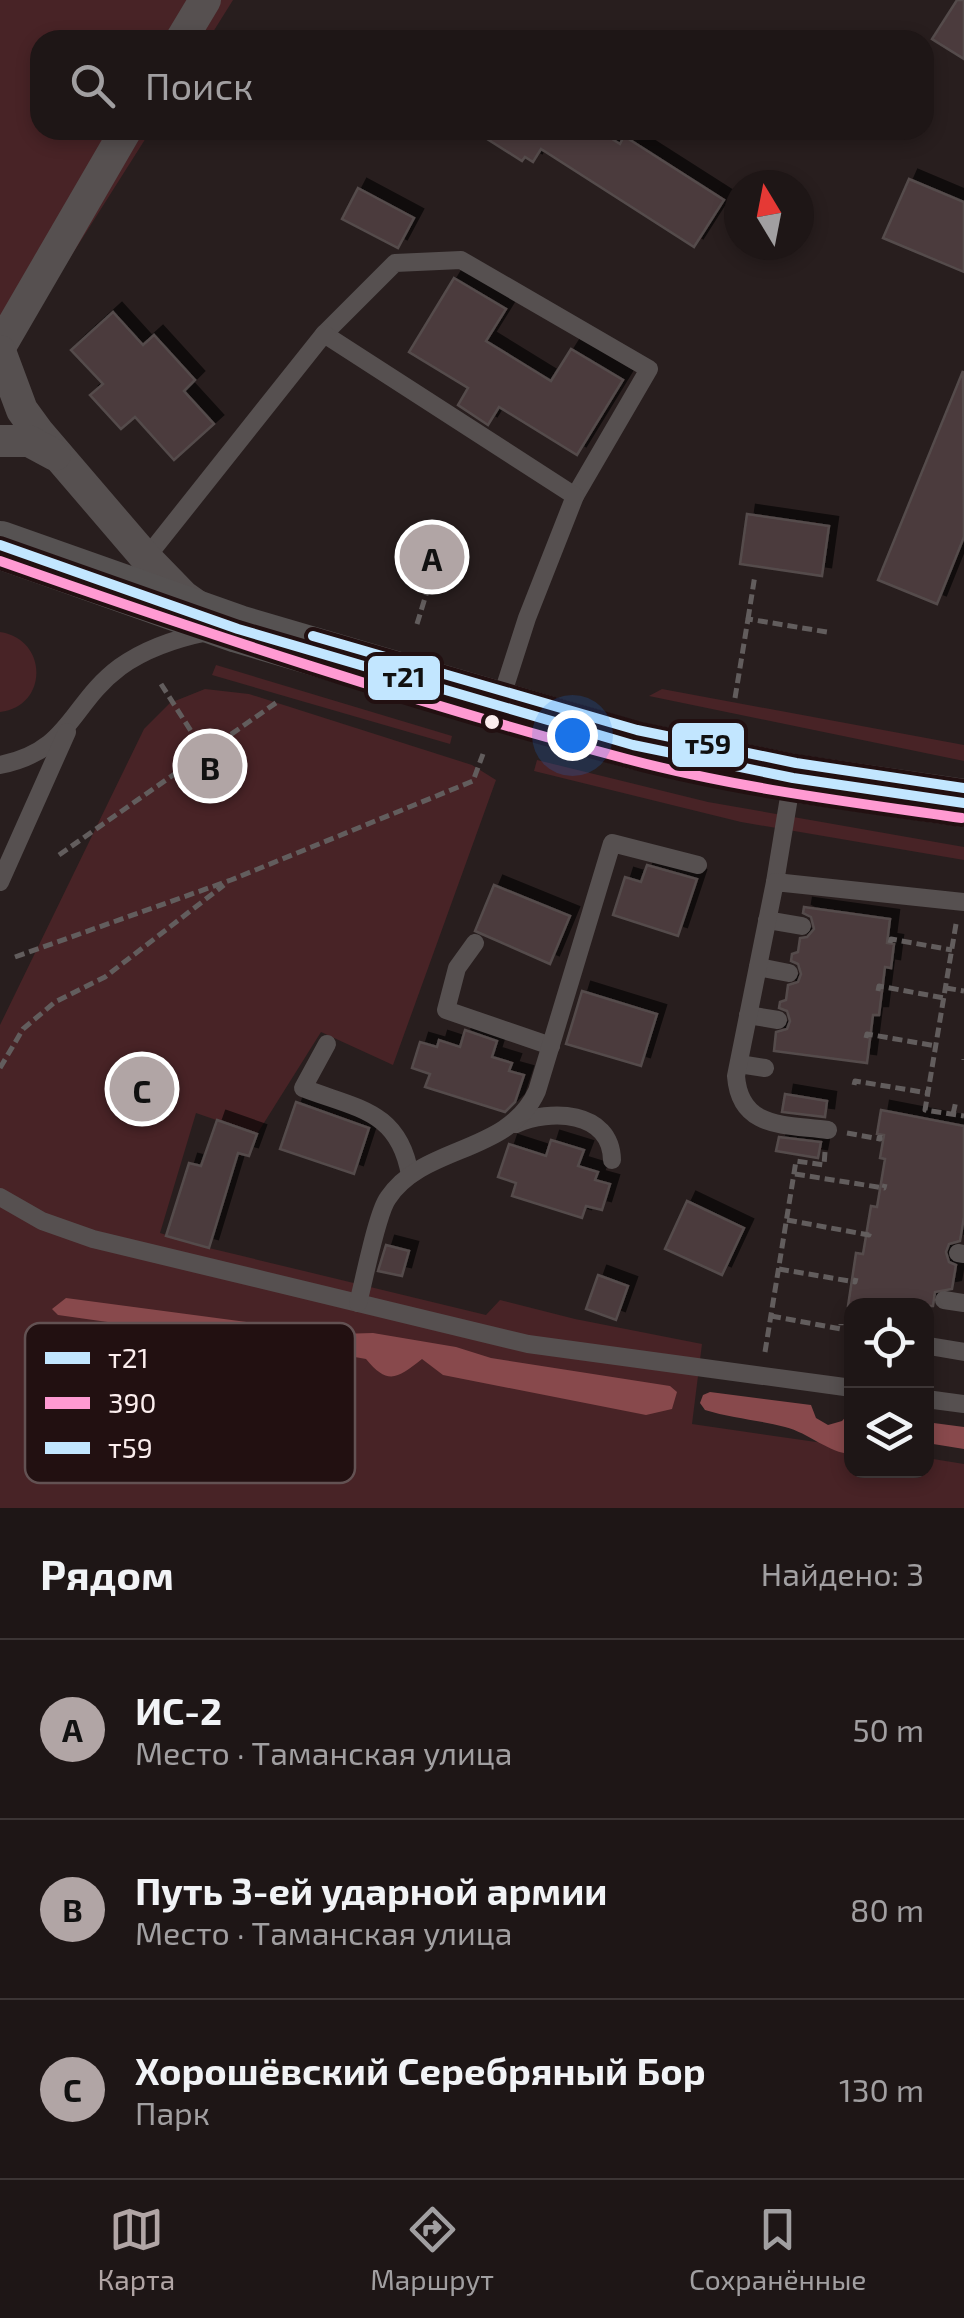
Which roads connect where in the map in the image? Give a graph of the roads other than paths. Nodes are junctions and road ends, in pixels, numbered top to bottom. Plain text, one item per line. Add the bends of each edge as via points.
1 (205, 0) edge
2 (187, 30) edge
3 (120, 140) edge
4 (324, 334) junction
5 (0, 349) edge
6 (0, 441) edge
7 (56, 454) junction
8 (574, 496) junction
9 (0, 545) edge
10 (130, 571) junction
11 (238, 629) junction
12 (498, 707) junction
13 (72, 722) junction
14 (0, 765) edge
15 (793, 778) junction
16 (964, 804) edge
17 (698, 865) dead end
18 (0, 882) edge
19 (774, 882) junction
20 (962, 902) edge
21 (767, 920) junction
22 (802, 926) dead end
23 (475, 943) dead end
24 (758, 967) junction
25 (790, 973) dead end
26 (748, 1015) junction
27 (778, 1020) dead end
28 (326, 1044) dead end
29 (551, 1046) junction
30 (739, 1064) junction
31 (765, 1068) dead end
32 (510, 1126) junction
33 (828, 1130) road end
34 (612, 1160) dead end
35 (410, 1175) junction
36 (0, 1197) edge
37 (944, 1300) dead end
38 (358, 1303) junction
39 (964, 1303) edge
40 (934, 1347) edge
41 (964, 1352) edge
42 (844, 1387) edge
43 (934, 1400) edge
44 (964, 1404) edge

1 - 2 street
3 - 5 street
4 - 8 lane
4 - 8 lane via 396,263 460,260 649,370
4 - 10 lane via 188,509
5 - 7 street via 22,410
6 - 7 street via 29,441
7 - 10 street
8 - 12 lane
9 - 10 street
10 - 11 street
11 - 12 street
11 - 13 lane via 190,636 139,656 102,683
12 - 15 street
13 - 14 lane via 46,748
13 - 18 lane
15 - 16 street
15 - 19 lane
17 - 29 lane via 612,844
19 - 20 lane
19 - 21 lane
21 - 22 lane
21 - 24 lane
23 - 29 lane via 458,968 446,1010
24 - 25 lane
24 - 26 lane
26 - 27 lane
26 - 30 lane
28 - 35 lane via 302,1088 388,1124 402,1140
29 - 32 lane via 533,1100
30 - 31 lane
30 - 33 lane via 738,1092 752,1115
32 - 34 lane via 548,1114 570,1116 602,1134
32 - 35 lane
35 - 38 lane via 386,1200
36 - 38 lane via 93,1239
37 - 39 lane
38 - 42 lane via 528,1344
40 - 41 lane
43 - 44 lane

